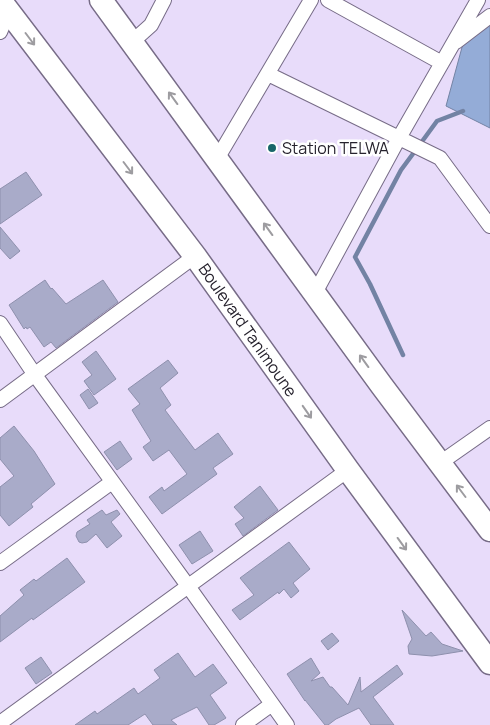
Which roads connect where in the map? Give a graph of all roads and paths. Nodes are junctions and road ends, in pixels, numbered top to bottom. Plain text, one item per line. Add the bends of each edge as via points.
1 (101, 0) edge
2 (164, 0) edge
3 (311, 0) edge
4 (328, 0) edge
5 (478, 0) edge
6 (4, 6) edge
7 (490, 16) edge
8 (0, 32) edge
9 (132, 42) junction
10 (452, 46) junction
11 (442, 63) junction
12 (268, 74) junction
13 (399, 138) junction
14 (217, 159) junction
15 (490, 226) edge
16 (195, 256) junction
17 (315, 293) junction
18 (0, 323) edge
19 (34, 375) junction
20 (0, 400) edge
21 (490, 428) edge
22 (440, 463) junction
23 (348, 470) junction
24 (112, 482) junction
25 (490, 530) edge
26 (0, 563) edge
27 (188, 586) junction
28 (490, 663) edge
29 (272, 704) junction
30 (0, 723) edge
31 (243, 725) edge
32 (287, 725) edge

1 - 9 main road
2 - 9 street via 152,25
3 - 12 street
4 - 11 street
5 - 10 street
6 - 8 street
6 -> 16 main road, Boulevard Tanimoune
7 - 10 street
14 -> 9 main road
10 - 11 street
11 - 13 street
12 - 13 street
12 - 14 street
13 - 15 street via 440,158
13 - 17 street
17 -> 14 main road
16 - 19 street
16 -> 23 main road, Boulevard Tanimoune
22 -> 17 main road
18 - 19 street
19 - 20 street
19 - 24 street
21 - 22 street
25 -> 22 main road
23 - 27 street
23 -> 28 main road, Boulevard Tanimoune
24 - 26 street
24 - 27 street
27 - 29 street
27 - 30 street
29 - 31 street
29 - 32 street

